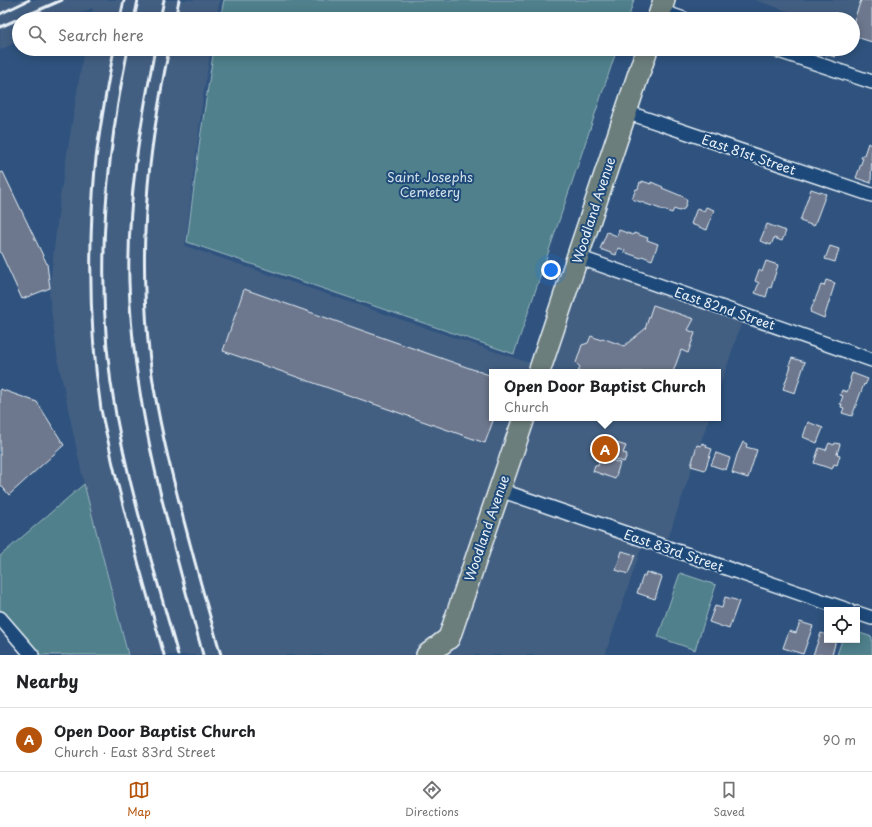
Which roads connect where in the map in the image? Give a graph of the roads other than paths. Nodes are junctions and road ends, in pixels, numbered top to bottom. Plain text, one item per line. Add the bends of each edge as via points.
1 (645, 56) edge
2 (794, 56) edge
3 (872, 82) edge
4 (626, 112) junction
5 (872, 195) edge
6 (578, 256) junction
7 (872, 360) edge
8 (540, 369) edge
9 (523, 421) edge
10 (500, 490) junction
11 (839, 607) edge
12 (860, 614) edge
13 (0, 618) edge
14 (872, 618) edge
15 (32, 655) edge
16 (427, 655) edge

1 - 4 main road, Woodland Avenue
2 - 3 street
4 - 5 street, East 81st Street
4 - 6 main road, Woodland Avenue
6 - 7 street, East 82nd Street
6 - 8 main road, Woodland Avenue
9 - 10 main road, Woodland Avenue
10 - 11 street, East 83rd Street
10 - 16 main road, Woodland Avenue via 449,638
12 - 14 street
13 - 15 street

